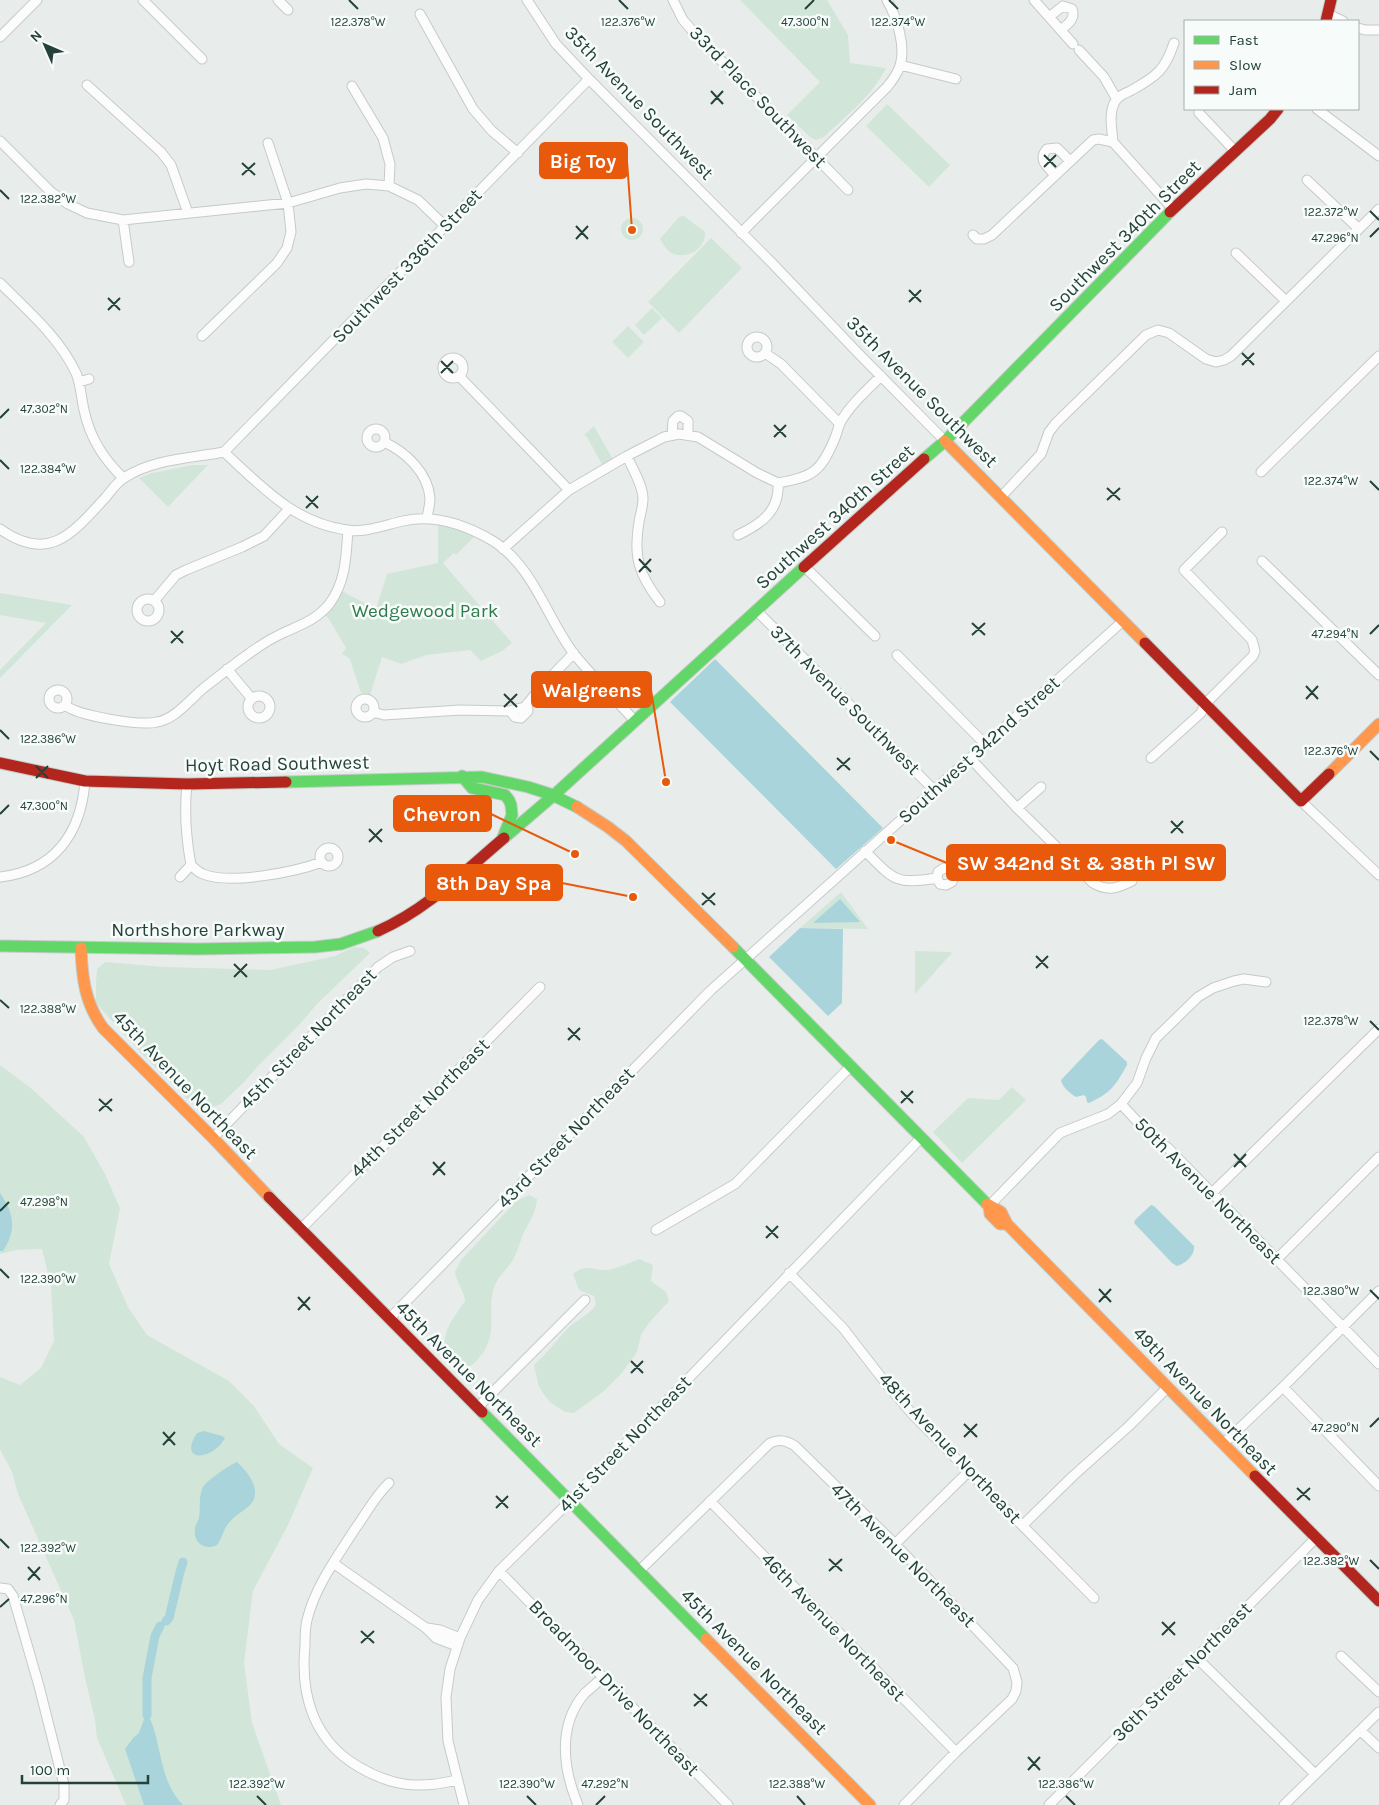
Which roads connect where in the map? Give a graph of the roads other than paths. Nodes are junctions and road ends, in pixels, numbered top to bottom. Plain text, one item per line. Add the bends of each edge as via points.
1 (36, 0) edge
2 (143, 0) edge
3 (278, 0) edge
4 (527, 0) edge
5 (673, 0) edge
6 (887, 0) edge
7 (1034, 0) edge
8 (1331, 0) edge
9 (288, 10) dead end
10 (420, 14) dead end
11 (1049, 17) junction
12 (1327, 18) edge
13 (1359, 28) edge
14 (1061, 30) junction
15 (1379, 30) edge
16 (0, 36) edge
17 (1174, 43) dead end
18 (202, 59) dead end
19 (900, 65) junction
20 (956, 79) dead end
21 (589, 80) junction
22 (87, 86) dead end
23 (352, 86) dead end
24 (1116, 98) junction
25 (1199, 110) edge
26 (1277, 110) edge
27 (1318, 110) edge
28 (0, 141) edge
29 (1113, 142) junction
30 (268, 143) dead end
31 (1235, 152) junction
32 (518, 153) junction
33 (1379, 156) edge
34 (817, 158) junction
35 (1070, 161) junction
36 (1056, 175) junction
37 (1307, 180) dead end
38 (389, 186) junction
39 (848, 190) dead end
40 (288, 204) junction
41 (1173, 209) junction
42 (1379, 209) edge
43 (188, 213) junction
44 (123, 220) junction
45 (445, 226) junction
46 (1359, 229) junction
47 (741, 233) junction
48 (973, 235) dead end
49 (1236, 253) dead end
50 (129, 262) dead end
51 (0, 283) edge
52 (1286, 301) junction
53 (202, 336) dead end
54 (764, 353) dead end
55 (1379, 356) edge
56 (459, 376) dead end
57 (881, 376) junction
58 (89, 379) dead end
59 (79, 382) junction
60 (840, 424) junction
61 (680, 434) junction
62 (945, 441) junction
63 (384, 442) dead end
64 (224, 452) junction
65 (627, 456) junction
66 (1261, 472) dead end
67 (123, 478) junction
68 (778, 483) junction
69 (569, 490) junction
70 (1001, 497) junction
71 (289, 510) junction
72 (427, 518) junction
73 (0, 529) edge
74 (348, 530) junction
75 (1222, 532) dead end
76 (738, 534) dead end
77 (503, 548) junction
78 (1262, 561) dead end
79 (805, 567) junction
80 (154, 601) dead end
81 (660, 602) dead end
82 (756, 610) junction
83 (1123, 621) junction
84 (875, 636) dead end
85 (574, 653) junction
86 (897, 655) dead end
87 (227, 670) junction
88 (1379, 675) edge
89 (252, 699) dead end
90 (1204, 704) junction
91 (65, 705) dead end
92 (373, 712) dead end
93 (635, 721) junction
94 (1379, 724) edge
95 (985, 744) junction
96 (970, 758) junction
97 (1151, 758) dead end
98 (0, 763) edge
99 (462, 776) junction
100 (85, 781) junction
101 (187, 784) junction
102 (1041, 787) dead end
103 (934, 790) junction
104 (554, 795) junction
105 (1301, 801) junction
106 (1017, 808) junction
107 (502, 840) junction
108 (865, 851) junction
109 (322, 862) dead end
110 (191, 865) junction
111 (1379, 875) edge
112 (0, 877) edge
113 (180, 877) dead end
114 (937, 878) dead end
115 (1132, 881) dead end
116 (392, 925) joint
117 (0, 946) edge
118 (81, 948) junction
119 (410, 951) dead end
120 (746, 959) junction
121 (1266, 982) dead end
122 (540, 987) dead end
123 (1379, 1029) edge
124 (851, 1066) junction
125 (1120, 1104) junction
126 (922, 1137) junction
127 (212, 1138) junction
128 (1379, 1157) edge
129 (1212, 1193) junction
130 (989, 1206) junction
131 (300, 1230) junction
132 (656, 1230) dead end
133 (1276, 1260) junction
134 (789, 1273) junction
135 (1379, 1290) edge
136 (585, 1300) dead end
137 (389, 1319) junction
138 (1342, 1327) junction
139 (1379, 1364) edge
140 (1168, 1387) junction
141 (1283, 1387) junction
142 (477, 1408) junction
143 (1223, 1444) junction
144 (968, 1472) junction
145 (389, 1484) dead end
146 (1379, 1486) edge
147 (570, 1501) junction
148 (710, 1501) junction
149 (1023, 1525) junction
150 (1315, 1539) junction
151 (894, 1544) junction
152 (333, 1563) junction
153 (499, 1571) junction
154 (639, 1571) junction
155 (0, 1588) edge
156 (1094, 1598) dead end
157 (1379, 1602) edge
158 (458, 1642) junction
159 (1341, 1656) dead end
160 (1197, 1658) junction
161 (603, 1677) junction
162 (1379, 1692) edge
163 (1379, 1712) edge
164 (1360, 1731) junction
165 (1379, 1748) edge
166 (956, 1752) junction
167 (1315, 1774) junction
168 (457, 1780) junction
169 (62, 1802) edge
170 (464, 1805) edge
171 (578, 1805) edge
172 (728, 1805) edge
173 (870, 1805) edge
174 (904, 1805) edge
175 (1049, 1805) edge
176 (1284, 1805) edge

1 - 16 street
2 - 18 street
3 - 9 street
4 - 21 street, 35th Avenue Southwest via 556,44
5 - 34 street, 33rd Place Southwest via 683,20 697,36
6 - 19 street via 898,28
7 - 11 street
8 - 12 main road
10 - 32 street via 473,110
11 - 14 street
11 - 14 street via 1063,6 1072,9 1073,18
13 - 15 street
14 - 24 street via 1104,77
17 - 24 street via 1167,62 1160,70 1147,82
19 - 20 street
19 - 34 street via 887,87
21 - 32 street, Southwest 336th Street
21 - 47 street, 35th Avenue Southwest
22 - 43 street via 166,158
23 - 38 street via 383,138 390,164
24 - 29 street via 1112,110
25 - 31 street
26 - 31 main road, Southwest 340th Street
27 - 33 street
28 - 44 street via 51,192 68,204 87,213
29 - 35 street via 1093,140
29 - 41 street
30 - 40 street
31 - 41 main road, Southwest 340th Street
32 - 45 street, Southwest 336th Street
34 - 39 street, 33rd Place Southwest
34 - 47 street
35 - 36 street
35 - 36 street via 1057,148 1046,149 1042,155 1043,162
36 - 48 street via 992,235 984,239
37 - 46 street
38 - 40 street via 366,184 340,188
38 - 45 street via 418,200
40 - 43 street
40 - 53 street via 291,232 287,248 277,263
41 - 62 main road, Southwest 340th Street
42 - 46 street
43 - 44 street
44 - 50 street
45 - 64 street, Southwest 336th Street
46 - 52 street
47 - 57 street, 35th Avenue Southwest
49 - 52 street
51 - 59 street via 58,343
52 - 70 street via 1231,356 1216,362 1206,359 1169,333 1158,330 1146,335 1056,423 1041,454
54 - 60 street via 780,364
55 - 66 street
56 - 69 street
57 - 60 street
57 - 62 street, 35th Avenue Southwest
58 - 59 street
59 - 67 street via 90,434 102,456
60 - 68 street via 823,463 813,473 800,480
61 - 61 street via 688,421 680,416 673,421
61 - 65 street via 664,437
61 - 68 street via 710,443
62 - 70 main road, 35th Avenue Southwest
62 - 79 main road, Southwest 340th Street
63 - 72 street via 408,458 424,478 430,500
64 - 67 street via 169,461
64 - 71 street
65 - 69 street
65 - 81 street via 643,499 636,556 641,574
67 - 73 street via 77,528 59,540 25,543
68 - 76 street via 778,501 768,514 756,526
69 - 77 street
70 - 83 main road, 35th Avenue Southwest
71 - 74 street
71 - 80 street via 264,536 176,575
72 - 74 street
72 - 77 street via 468,529
74 - 87 street via 344,575 336,594 322,612 261,645
75 - 90 street via 1184,570 1248,634 1254,646 1253,656
77 - 85 street via 532,580
78 - 88 street
79 - 82 main road, Southwest 340th Street
79 - 84 street
82 - 93 main road, Southwest 340th Street
82 - 103 street, 37th Avenue Southwest
83 - 90 main road, 35th Avenue Southwest
83 - 95 street, Southwest 342nd Street
85 - 92 street via 525,707 510,711 460,710 387,715
85 - 93 street
86 - 95 street
87 - 89 street
87 - 91 street via 173,715 157,722 97,717
90 - 97 street via 1201,713
90 - 105 main road, 35th Avenue Southwest
93 - 104 main road, Southwest 340th Street
94 - 105 main road
95 - 96 street, Southwest 342nd Street
96 - 103 street, Southwest 342nd Street
96 - 106 street
98 - 100 main road, Hoyt Road Southwest
99 - 101 main road, Hoyt Road Southwest
99 - 104 main road, Hoyt Road Southwest via 505,780
99 - 107 main road via 472,788 509,798 513,814
100 - 101 main road, Hoyt Road Southwest
100 - 112 street via 84,800 74,828 56,853 38,867 15,876
101 - 110 street via 186,836
102 - 106 street
103 - 108 street, Southwest 342nd Street
104 - 107 main road, Southwest 340th Street
104 - 120 main road, Hoyt Road Southwest via 603,824 635,848
105 - 111 street
106 - 115 street via 1094,884 1111,890
107 - 116 main road, Southwest 340th Street via 432,900
108 - 114 street via 897,879
108 - 120 street, Southwest 342nd Street
109 - 110 street via 296,870 229,878 203,874
110 - 113 street
116 - 118 main road, Northshore Parkway via 341,944 315,947
117 - 118 main road, Northshore Parkway
118 - 127 main road, 45th Avenue Northeast via 84,992 99,1023
119 - 127 street, 45th Street Northeast via 378,967
120 - 124 main road, 49th Avenue Northeast
120 - 137 street, 43rd Street Northeast
121 - 125 street via 1234,981 1198,996 1156,1038 1136,1083
122 - 131 street, 44th Street Northeast
123 - 129 street
124 - 126 main road, 49th Avenue Northeast
124 - 132 street via 735,1184
125 - 129 street, 50th Avenue Northeast
125 - 130 street via 1108,1114 1060,1134
126 - 130 main road, 49th Avenue Northeast
126 - 134 street, 41st Street Northeast
127 - 131 main road, 45th Avenue Northeast
128 - 133 street
129 - 133 street, 50th Avenue Northeast
130 - 140 main road, 49th Avenue Northeast via 996,1207 1006,1217 1007,1224
131 - 137 main road, 45th Avenue Northeast
133 - 138 street, 50th Avenue Northeast
134 - 144 street, 48th Avenue Northeast via 844,1328 897,1398
134 - 147 street, 41st Street Northeast
135 - 138 street
136 - 142 street
137 - 142 main road, 45th Avenue Northeast
138 - 139 street, 50th Avenue Northeast
138 - 141 street
140 - 143 main road, 49th Avenue Northeast
140 - 149 street
141 - 143 street
141 - 146 street
142 - 147 main road, 45th Avenue Northeast
143 - 150 main road, 49th Avenue Northeast
144 - 149 street, 48th Avenue Northeast
144 - 151 street
145 - 152 street via 377,1496
147 - 153 street, 41st Street Northeast
147 - 154 main road, 45th Avenue Northeast
148 - 151 street, 47th Avenue Northeast via 770,1443 782,1440 795,1446
148 - 154 street
148 - 166 street, 46th Avenue Northeast
149 - 156 street, 48th Avenue Northeast
150 - 157 main road, 49th Avenue Northeast
150 - 160 street, 36th Street Northeast
151 - 166 street, 47th Avenue Northeast via 1013,1668 1017,1682 1012,1699
152 - 158 street via 436,1638
152 - 168 street via 307,1620 304,1657 309,1704 320,1732 350,1762 380,1778 420,1786
153 - 158 street, 41st Street Northeast via 475,1606
153 - 161 street, Broadmoor Drive Northeast
154 - 173 main road, 45th Avenue Northeast
155 - 169 street via 8,1589 12,1596 64,1785
158 - 168 street, 41st Street Northeast via 446,1697 448,1741
159 - 162 street
160 - 167 street
160 - 175 street, 36th Street Northeast
161 - 171 street via 584,1694 568,1727 566,1767
161 - 172 street, Broadmoor Drive Northeast
163 - 164 street
164 - 165 street
164 - 167 street
166 - 174 street
167 - 176 street
168 - 170 street, 41st Street Northeast

